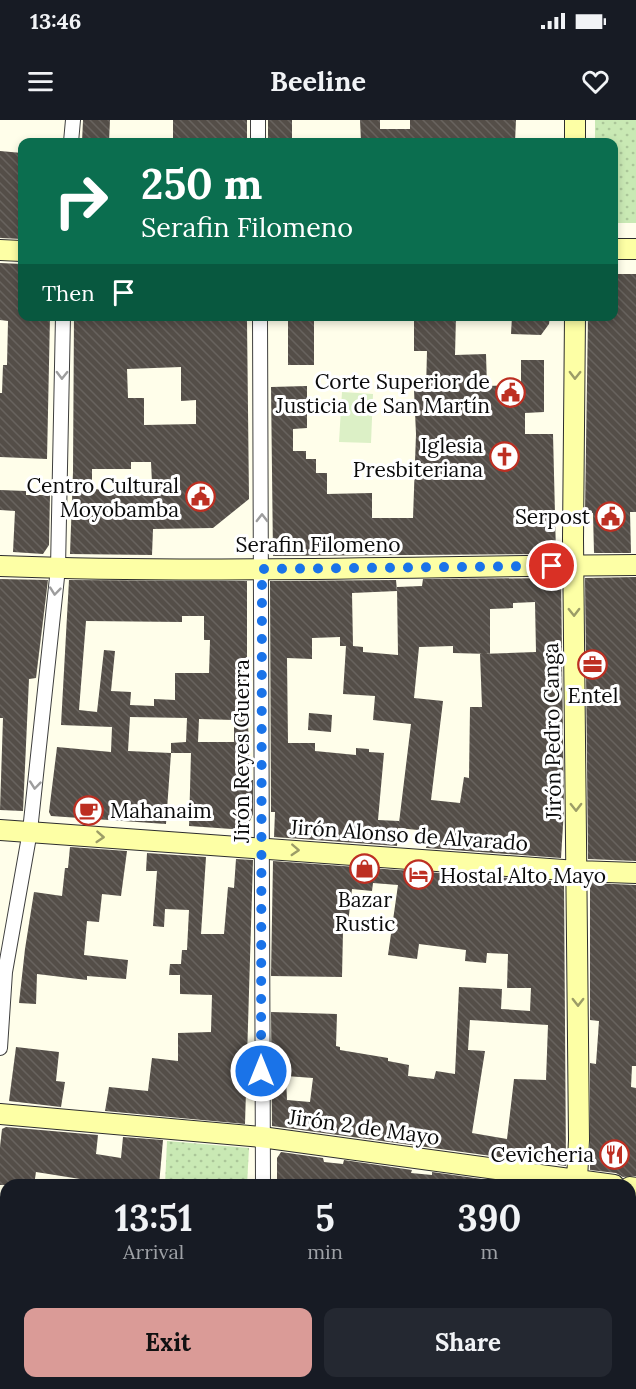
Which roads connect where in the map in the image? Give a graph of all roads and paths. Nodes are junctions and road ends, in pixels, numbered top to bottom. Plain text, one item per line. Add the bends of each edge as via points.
1 (73, 120) edge
2 (258, 120) edge
3 (575, 120) edge
4 (71, 138) edge
5 (258, 138) edge
6 (575, 138) edge
7 (618, 249) edge
8 (636, 249) edge
9 (0, 250) edge
10 (18, 251) edge
11 (63, 321) edge
12 (260, 321) edge
13 (575, 321) edge
14 (574, 565) junction
15 (636, 565) edge
16 (0, 566) edge
17 (58, 568) junction
18 (262, 569) junction
19 (0, 830) edge
20 (30, 831) junction
21 (262, 849) junction
22 (577, 871) junction
23 (636, 873) edge
24 (0, 1048) edge
25 (0, 1114) edge
26 (261, 1137) junction
27 (263, 1179) edge
28 (550, 1179) edge
29 (577, 1179) edge

1 - 4 street
2 - 5 street
3 - 6 street
7 - 8 street
9 - 10 street
11 -> 17 street
18 -> 12 street, Jirón Reyes Guerra
13 -> 14 street, Jirón Pedro Canga
14 - 15 street, Serafin Filomeno
14 - 18 street, Serafin Filomeno
14 -> 22 street, Jirón Pedro Canga
16 - 17 street, Serafin Filomeno
17 - 18 street, Serafin Filomeno
17 -> 20 street
18 - 21 street, Jirón Reyes Guerra
19 - 20 street, Jirón Alonso de Alvarado
20 -> 21 street, Jirón Alonso de Alvarado
20 - 24 street via 5,972
21 -> 22 street, Jirón Alonso de Alvarado
21 - 26 street, Jirón Reyes Guerra
22 - 23 street, Jirón Alonso de Alvarado
22 -> 29 street, Jirón Pedro Canga
25 - 26 street, Jirón 2 de Mayo
26 - 27 street, Jirón Reyes Guerra
26 - 28 street, Jirón 2 de Mayo

